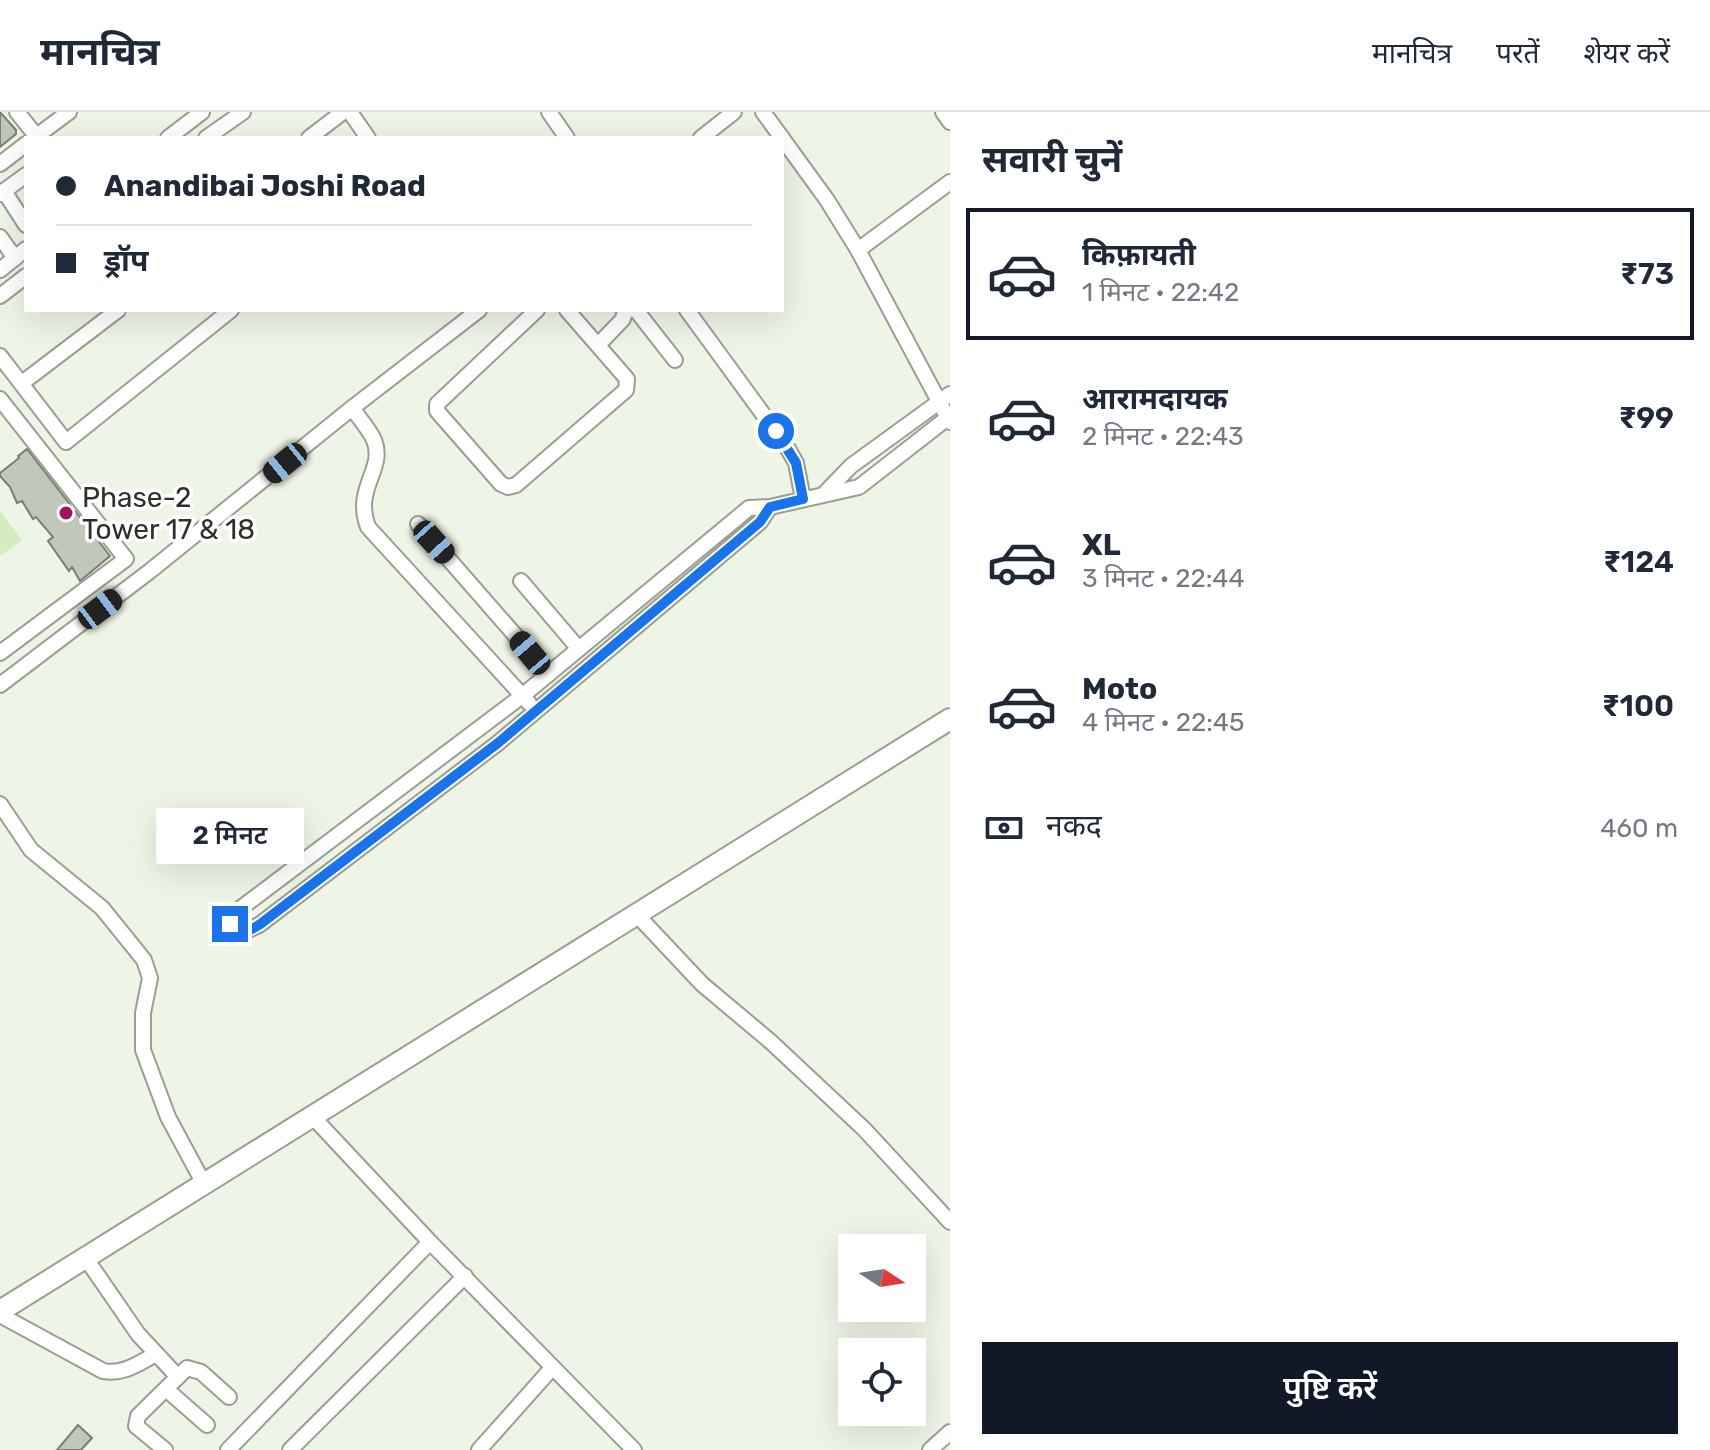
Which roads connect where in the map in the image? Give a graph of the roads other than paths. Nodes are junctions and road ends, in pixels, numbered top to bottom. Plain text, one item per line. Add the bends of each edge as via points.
1 (17, 112) edge
2 (69, 112) edge
3 (202, 112) edge
4 (243, 112) edge
5 (343, 112) edge
6 (350, 112) edge
7 (549, 112) edge
8 (734, 112) edge
9 (763, 112) edge
10 (943, 112) edge
11 (950, 122) edge
12 (31, 136) edge
13 (37, 136) edge
14 (171, 136) edge
15 (209, 136) edge
16 (312, 136) edge
17 (367, 136) edge
18 (566, 136) edge
19 (704, 136) edge
20 (781, 136) edge
21 (784, 141) edge
22 (24, 146) edge
23 (0, 164) edge
24 (24, 176) edge
25 (950, 182) edge
26 (2, 192) edge
27 (24, 222) edge
28 (0, 237) edge
29 (858, 250) junction
30 (20, 254) edge
31 (0, 270) edge
32 (24, 278) edge
33 (0, 296) edge
34 (115, 312) edge
35 (228, 312) edge
36 (476, 312) edge
37 (535, 312) edge
38 (569, 312) edge
39 (688, 312) edge
40 (626, 313) edge
41 (595, 341) junction
42 (0, 356) edge
43 (675, 360) dead end
44 (22, 383) junction
45 (0, 399) edge
46 (944, 399) edge
47 (352, 408) junction
48 (949, 419) edge
49 (824, 494) junction
50 (803, 499) junction
51 (770, 507) junction
52 (418, 524) dead end
53 (521, 581) dead end
54 (579, 649) junction
55 (0, 653) edge
56 (549, 674) junction
57 (0, 685) edge
58 (522, 696) junction
59 (537, 712) junction
60 (948, 725) edge
61 (399, 788) junction
62 (0, 804) edge
63 (413, 807) junction
64 (638, 916) junction
65 (312, 1116) junction
66 (204, 1184) junction
67 (950, 1222) edge
68 (430, 1242) junction
69 (85, 1257) junction
70 (465, 1276) junction
71 (0, 1313) edge
72 (156, 1354) junction
73 (552, 1368) junction
74 (178, 1377) junction
75 (166, 1389) junction
76 (229, 1397) dead end
77 (207, 1425) dead end
78 (950, 1432) edge
79 (147, 1438) junction
80 (235, 1448) edge
81 (137, 1450) edge
82 (165, 1450) edge
83 (290, 1450) edge
84 (479, 1450) edge
85 (634, 1450) edge
86 (930, 1450) edge

1 - 12 street
2 - 13 street
3 - 14 street
4 - 15 street
5 - 16 street
6 - 17 street
7 - 18 street
8 - 19 street
9 - 20 street
10 - 11 street
21 - 29 street
22 - 23 street
24 - 26 street
25 - 29 street
26 - 27 street
28 - 30 street
29 - 46 street
30 - 31 street
32 - 33 street
34 - 44 street
35 - 44 street via 66,442
36 - 47 street
37 - 41 street via 437,404 437,411 501,484 516,485 626,390 627,379
38 - 41 street
39 - 50 street via 787,447
40 - 41 street
40 - 43 street
42 - 44 street
45 - 55 street via 126,559
46 - 48 street
46 - 49 street via 851,466
47 - 57 street
47 - 58 street via 377,452 363,495 368,527
48 - 49 street via 859,487
49 - 50 street
50 - 51 street
51 - 54 street via 749,508
51 - 59 street via 760,522
52 - 56 street
53 - 54 street
54 - 56 street
56 - 58 street
58 - 59 street
58 - 61 street
59 - 63 street
60 - 64 street
61 - 63 street
61 - 63 street via 237,911 230,918 233,929 242,933 259,925
62 - 66 street via 31,850 102,908 144,960 150,978 143,1050 168,1117
64 - 65 street
64 - 67 street via 702,984 864,1129
65 - 66 street
65 - 68 street
66 - 69 street
68 - 70 street
68 - 80 street
69 - 71 street
69 - 72 street
70 - 73 street
70 - 83 street
71 - 72 street via 103,1371 127,1370
72 - 74 street
73 - 84 street
73 - 85 street
74 - 75 street
74 - 76 street via 187,1368 194,1369
75 - 77 street
75 - 79 street via 138,1416 136,1426
78 - 86 street
79 - 81 street
79 - 82 street

